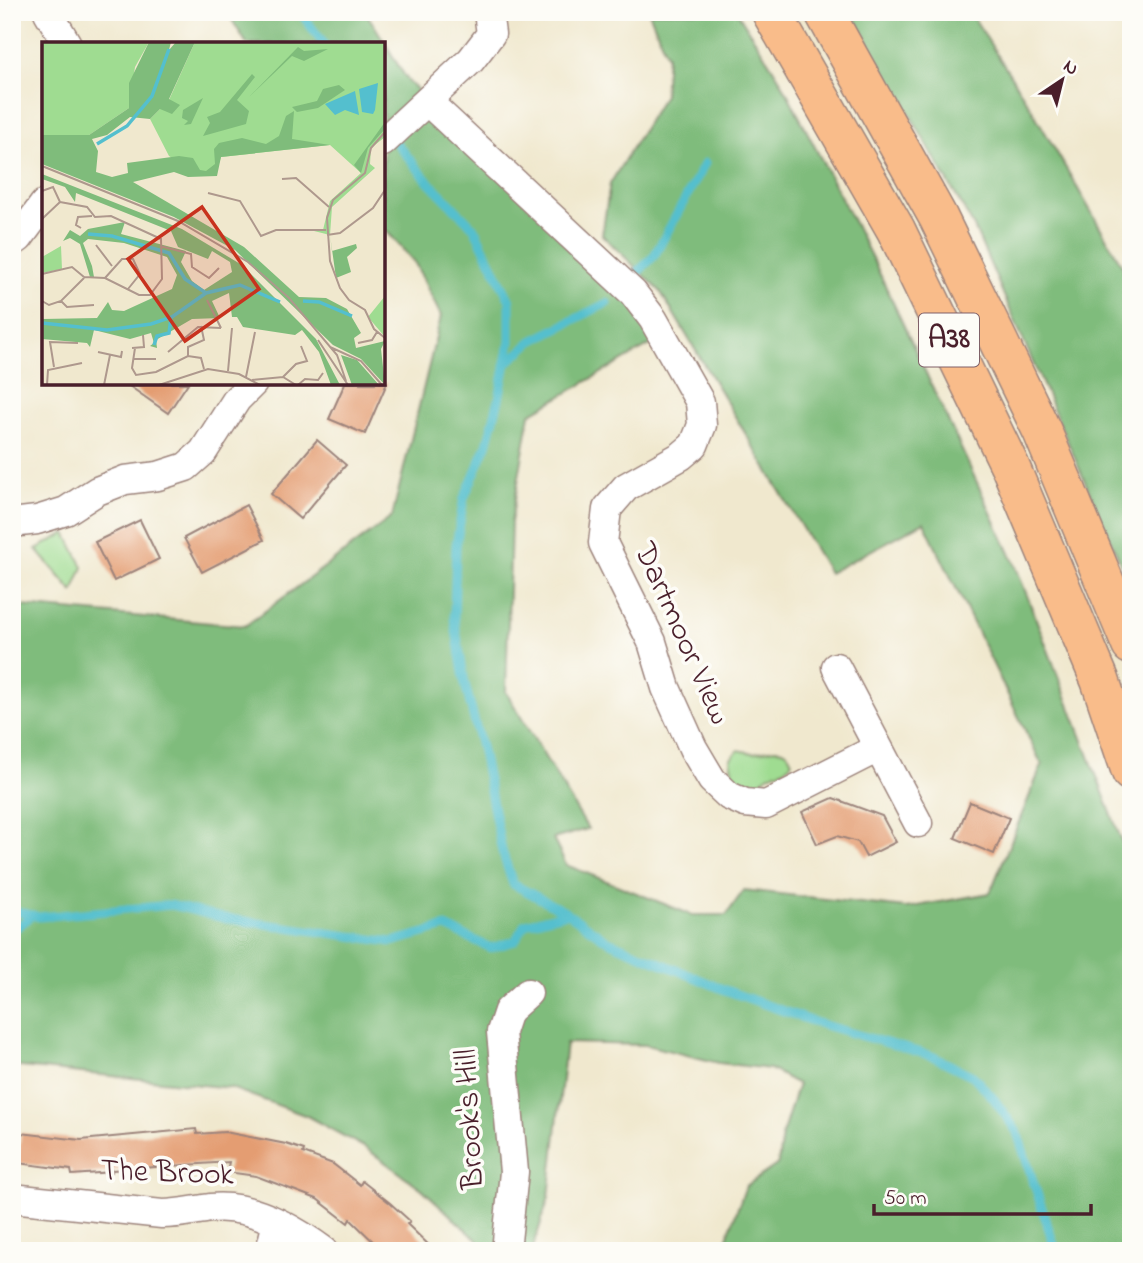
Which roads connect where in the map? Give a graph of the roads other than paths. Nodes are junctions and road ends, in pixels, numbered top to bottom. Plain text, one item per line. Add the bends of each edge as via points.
1 (48, 12) edge
2 (488, 12) edge
3 (771, 12) edge
4 (824, 12) edge
5 (66, 42) edge
6 (428, 102) junction
7 (385, 140) edge
8 (42, 207) edge
9 (12, 243) edge
10 (251, 385) edge
11 (12, 523) edge
12 (1131, 645) edge
13 (836, 667) dead end
14 (878, 748) junction
15 (1131, 772) edge
16 (918, 823) dead end
17 (528, 993) dead end
18 (12, 1198) edge
19 (277, 1222) junction
20 (270, 1251) edge
21 (324, 1251) edge
22 (506, 1251) edge

1 - 5 street
2 - 6 street via 491,34 471,61
3 - 15 highway, A38 via 896,230 1010,466 1100,680
4 - 12 highway, A38 via 938,217 1042,431
6 - 7 street
6 - 14 street, Dartmoor View via 633,293 700,402 702,425 694,445 626,486 607,509 603,544 652,642 682,724 712,780 729,796 766,805
8 - 9 street
10 - 11 street via 203,452 186,467 125,480 66,511
13 - 14 street
14 - 16 street
17 - 22 street, Brook's Hill via 508,1011 501,1032 514,1172
18 - 19 street, The Brook via 162,1214 241,1210
19 - 20 street
19 - 21 street, The Brook

